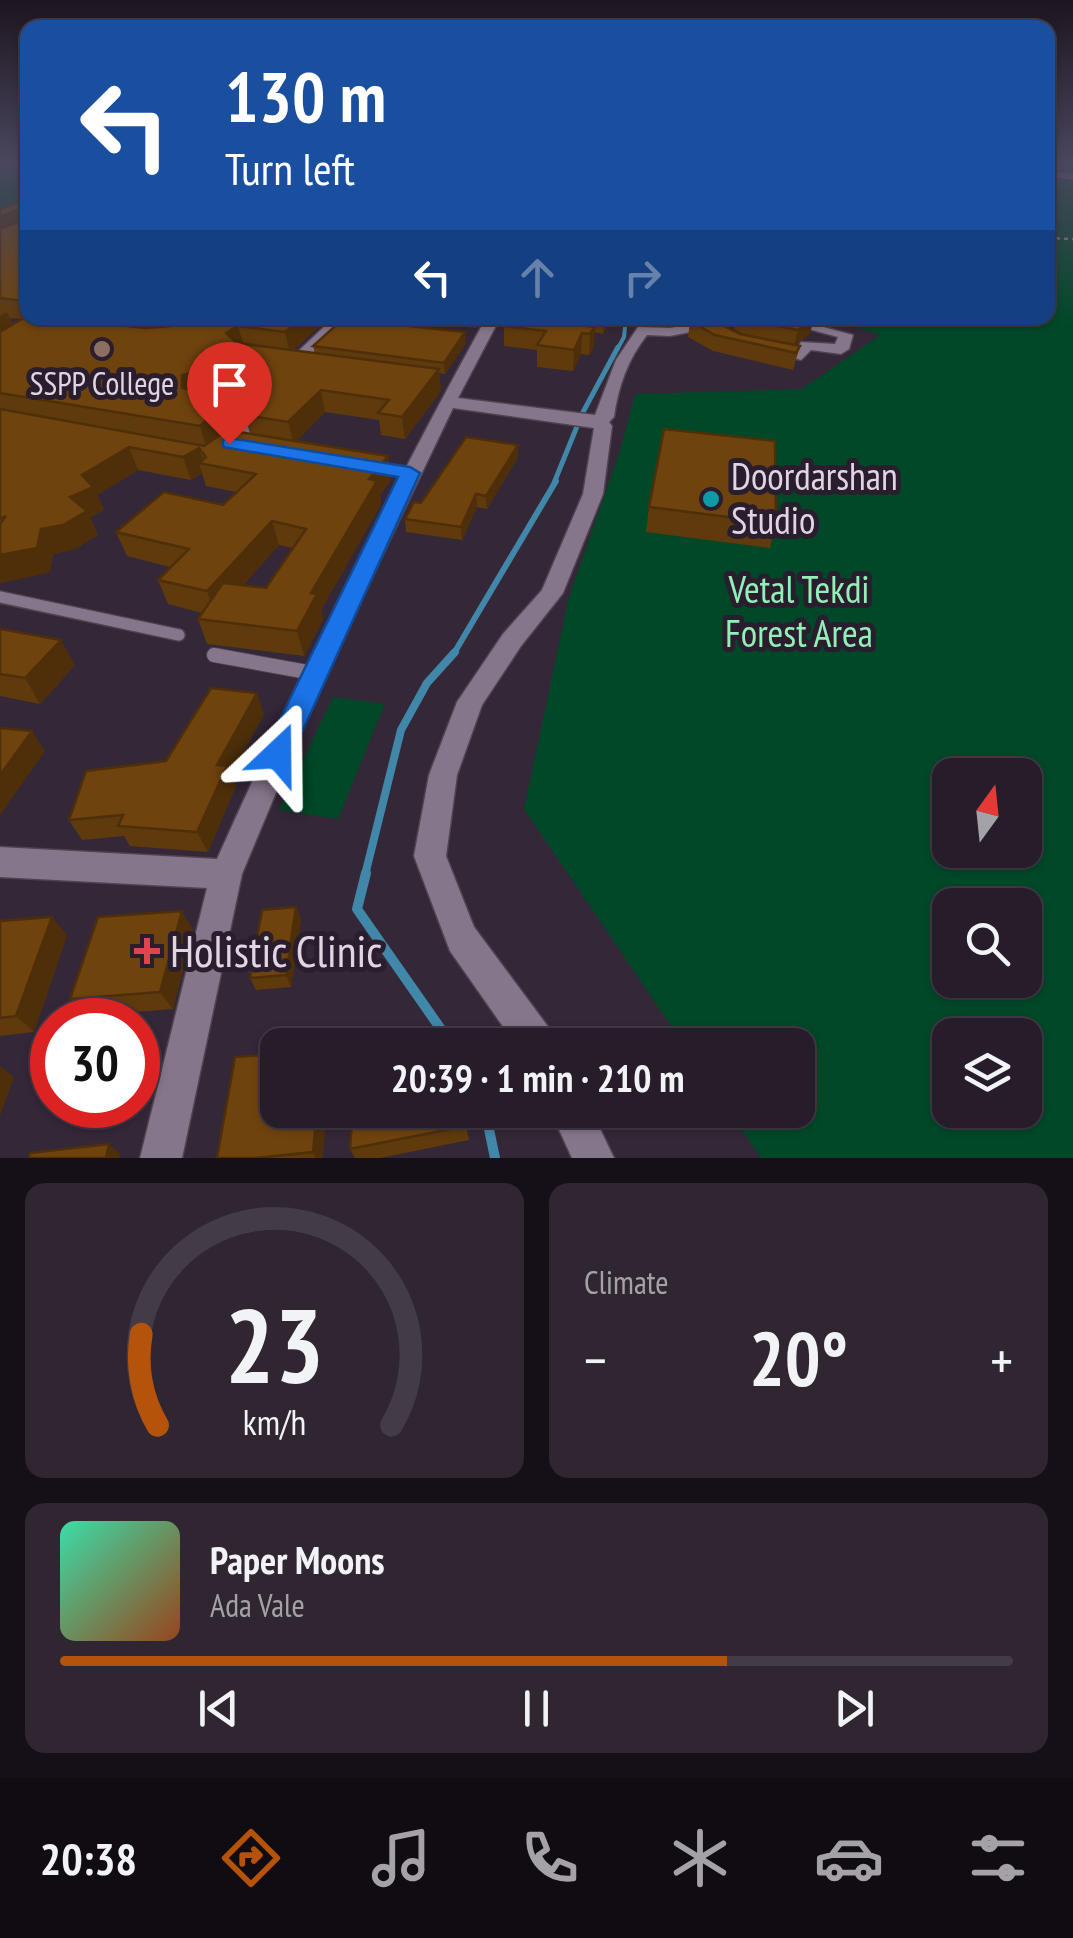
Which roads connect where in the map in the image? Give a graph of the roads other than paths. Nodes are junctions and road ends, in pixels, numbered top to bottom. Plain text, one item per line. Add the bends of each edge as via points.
1 (333, 325) edge
2 (384, 325) edge
3 (716, 325) edge
4 (804, 325) edge
5 (393, 326) edge
6 (710, 326) junction
7 (487, 329) edge
8 (732, 338) edge
9 (760, 348) edge
10 (313, 365) edge
11 (448, 389) junction
12 (198, 403) edge
13 (595, 420) junction
14 (193, 456) edge
15 (0, 597) edge
16 (179, 635) dead end
17 (214, 655) dead end
18 (313, 673) junction
19 (3, 869) edge
20 (226, 874) junction
21 (526, 1028) edge
22 (579, 1128) edge
23 (160, 1158) edge
24 (593, 1158) edge

1 - 10 street via 286,361
2 - 5 street
3 - 6 street
4 - 9 street via 846,335 841,349 806,345 801,354
6 - 8 street
6 - 13 street via 643,330 604,419
7 - 11 street
11 - 13 street
11 - 18 street via 401,471
12 - 14 street via 261,414 238,445 212,459
13 - 21 street via 603,426 594,494 552,593 470,702 443,775 430,856 462,939
15 - 16 lane
17 - 18 lane
18 - 20 street
19 - 20 street
20 - 23 street
22 - 24 street

